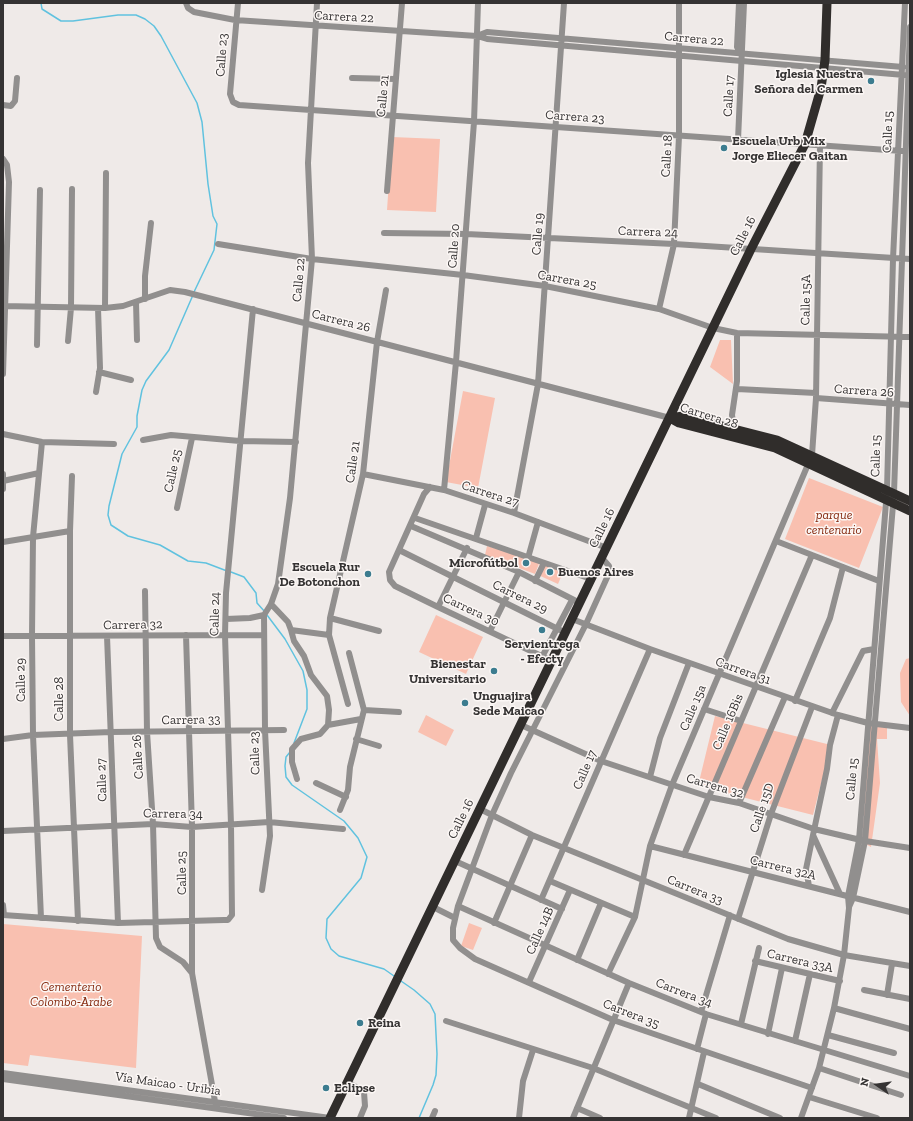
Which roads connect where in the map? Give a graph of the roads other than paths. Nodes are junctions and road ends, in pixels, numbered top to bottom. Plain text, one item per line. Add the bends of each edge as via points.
1 (238, 3) edge
2 (317, 3) edge
3 (402, 3) edge
4 (478, 3) edge
5 (564, 3) edge
6 (679, 3) edge
7 (739, 3) edge
8 (744, 3) edge
9 (827, 3) edge
10 (905, 3) edge
11 (187, 6) edge
12 (235, 20) junction
13 (316, 26) junction
14 (910, 27) edge
15 (400, 30) junction
16 (477, 36) junction
17 (562, 42) junction
18 (678, 48) junction
19 (741, 54) junction
20 (678, 55) junction
21 (741, 61) junction
22 (824, 64) junction
23 (900, 67) junction
24 (909, 68) edge
25 (900, 74) junction
26 (909, 75) edge
27 (17, 78) dead end
28 (352, 78) dead end
29 (395, 79) junction
30 (3, 105) edge
31 (239, 105) joint
32 (310, 110) junction
33 (392, 116) junction
34 (474, 122) junction
35 (556, 127) junction
36 (679, 136) junction
37 (738, 140) junction
38 (804, 144) junction
39 (820, 145) junction
40 (898, 151) junction
41 (908, 151) edge
42 (3, 159) edge
43 (106, 173) dead end
44 (72, 189) dead end
45 (40, 190) dead end
46 (387, 191) dead end
47 (152, 223) dead end
48 (384, 233) dead end
49 (466, 234) junction
50 (548, 239) junction
51 (218, 244) dead end
52 (674, 244) junction
53 (751, 249) junction
54 (818, 254) junction
55 (312, 259) junction
56 (893, 259) junction
57 (902, 259) junction
58 (910, 259) edge
59 (463, 275) junction
60 (545, 286) junction
61 (386, 290) dead end
62 (145, 299) junction
63 (136, 302) junction
64 (4, 306) edge
65 (38, 307) junction
66 (71, 308) junction
67 (101, 308) junction
68 (252, 309) junction
69 (659, 309) junction
70 (306, 324) junction
71 (713, 328) junction
72 (737, 333) junction
73 (816, 335) junction
74 (891, 337) junction
75 (899, 337) junction
76 (910, 337) edge
77 (136, 340) dead end
78 (68, 341) dead end
79 (377, 342) junction
80 (37, 345) dead end
81 (456, 362) junction
82 (99, 372) junction
83 (3, 374) edge
84 (131, 380) dead end
85 (538, 384) junction
86 (737, 389) junction
87 (96, 392) dead end
88 (816, 396) junction
89 (889, 404) junction
90 (896, 404) junction
91 (910, 405) edge
92 (670, 418) junction
93 (734, 429) junction
94 (3, 434) edge
95 (192, 438) junction
96 (143, 440) dead end
97 (240, 441) junction
98 (42, 442) junction
99 (296, 442) junction
100 (114, 444) dead end
101 (811, 459) junction
102 (39, 473) junction
103 (3, 474) edge
104 (364, 474) junction
105 (72, 476) dead end
106 (3, 480) edge
107 (430, 487) junction
108 (3, 489) edge
109 (444, 490) junction
110 (890, 496) junction
111 (910, 501) edge
112 (485, 505) junction
113 (177, 508) dead end
114 (910, 510) edge
115 (514, 513) junction
116 (415, 518) junction
117 (538, 522) junction
118 (411, 526) junction
119 (70, 532) junction
120 (33, 537) junction
121 (476, 538) junction
122 (776, 541) junction
123 (3, 542) edge
124 (467, 548) junction
125 (607, 548) junction
126 (399, 550) junction
127 (812, 555) junction
128 (528, 558) junction
129 (602, 558) junction
130 (544, 563) junction
131 (844, 567) junction
132 (519, 572) junction
133 (453, 577) junction
134 (591, 579) junction
135 (535, 581) junction
136 (879, 581) junction
137 (145, 591) dead end
138 (505, 601) junction
139 (576, 601) junction
140 (271, 604) junction
141 (438, 607) junction
142 (264, 615) junction
143 (330, 618) junction
144 (226, 619) junction
145 (572, 619) junction
146 (586, 624) junction
147 (291, 630) junction
148 (562, 630) junction
149 (379, 631) dead end
150 (490, 631) junction
151 (146, 634) junction
152 (329, 634) junction
153 (186, 635) junction
154 (225, 635) junction
155 (264, 635) junction
156 (3, 636) edge
157 (32, 636) junction
158 (69, 636) junction
159 (107, 636) junction
160 (650, 649) junction
161 (874, 649) junction
162 (349, 653) dead end
163 (542, 657) junction
164 (552, 661) junction
165 (689, 663) junction
166 (719, 674) junction
167 (756, 687) junction
168 (785, 697) junction
169 (795, 701) junction
170 (348, 704) dead end
171 (812, 707) junction
172 (704, 709) junction
173 (364, 710) junction
174 (399, 712) dead end
175 (835, 714) junction
176 (361, 719) junction
177 (741, 721) junction
178 (868, 723) junction
179 (328, 724) junction
180 (875, 724) junction
181 (521, 725) junction
182 (910, 728) edge
183 (189, 730) junction
184 (265, 730) junction
185 (284, 730) dead end
186 (228, 731) junction
187 (532, 731) junction
188 (111, 732) junction
189 (147, 732) junction
190 (33, 735) junction
191 (70, 735) junction
192 (3, 739) edge
193 (356, 739) junction
194 (379, 746) dead end
195 (601, 761) junction
196 (650, 776) junction
197 (297, 779) dead end
198 (316, 783) dead end
199 (672, 785) junction
200 (346, 797) junction
201 (709, 797) junction
202 (739, 803) junction
203 (480, 809) junction
204 (340, 810) dead end
205 (771, 814) junction
206 (492, 815) junction
207 (269, 822) junction
208 (153, 824) junction
209 (231, 825) junction
210 (114, 826) junction
211 (192, 827) junction
212 (74, 828) junction
213 (37, 829) junction
214 (343, 829) dead end
215 (3, 831) edge
216 (813, 832) junction
217 (532, 835) junction
218 (862, 840) junction
219 (650, 846) junction
220 (564, 848) junction
221 (910, 848) edge
222 (684, 855) junction
223 (455, 861) junction
224 (471, 869) junction
225 (752, 872) junction
226 (642, 880) junction
227 (550, 881) junction
228 (510, 886) junction
229 (809, 886) junction
230 (262, 890) dead end
231 (570, 890) junction
232 (840, 894) junction
233 (851, 897) junction
234 (541, 900) junction
235 (601, 903) junction
236 (3, 905) edge
237 (458, 906) junction
238 (433, 907) junction
239 (562, 909) junction
240 (910, 912) edge
241 (3, 915) edge
242 (730, 916) junction
243 (635, 917) junction
244 (41, 918) junction
245 (455, 918) junction
246 (738, 919) junction
247 (78, 921) junction
248 (193, 921) junction
249 (156, 922) junction
250 (118, 923) junction
251 (494, 923) junction
252 (545, 946) junction
253 (759, 948) dead end
254 (844, 955) junction
255 (577, 960) junction
256 (754, 961) junction
257 (892, 964) junction
258 (910, 966) edge
259 (782, 968) junction
260 (192, 973) junction
261 (608, 974) junction
262 (810, 974) junction
263 (840, 981) junction
264 (529, 982) junction
265 (629, 983) junction
266 (864, 990) dead end
267 (887, 994) junction
268 (910, 999) edge
269 (834, 1008) junction
270 (704, 1013) junction
271 (613, 1020) junction
272 (446, 1021) dead end
273 (741, 1024) junction
274 (910, 1029) edge
275 (768, 1034) junction
276 (828, 1035) junction
277 (795, 1041) junction
278 (697, 1049) junction
279 (824, 1049) junction
280 (533, 1050) junction
281 (704, 1052) junction
282 (894, 1053) dead end
283 (593, 1068) junction
284 (819, 1068) junction
285 (3, 1073) edge
286 (910, 1076) edge
287 (3, 1079) edge
288 (348, 1082) junction
289 (698, 1084) junction
290 (812, 1088) junction
291 (901, 1095) dead end
292 (809, 1097) junction
293 (216, 1104) junction
294 (577, 1108) junction
295 (692, 1108) junction
296 (435, 1111) dead end
297 (284, 1118) edge
298 (330, 1118) edge
299 (360, 1118) edge
300 (432, 1118) edge
301 (519, 1118) edge
302 (573, 1118) edge
303 (600, 1118) edge
304 (689, 1118) edge
305 (713, 1118) edge
306 (780, 1118) edge
307 (801, 1118) edge
308 (877, 1118) edge

1 - 12 street, Calle 23
2 - 13 street, Calle 22
3 - 15 street, Calle 21
4 - 16 street, Calle 20
5 - 17 street, Calle 19
6 - 18 street, Calle 18
7 - 19 street, Calle 17 via 737,48
8 - 19 street, Calle 17
9 - 22 highway, Calle 16
10 - 23 street, Calle 15
11 - 12 street, Carrera 22 via 194,12
12 - 13 street, Carrera 22
12 - 31 street, Calle 23 via 230,94 233,102
13 - 15 street, Carrera 22
13 - 32 street, Calle 22
14 - 24 street, Calle 15
15 - 16 street, Carrera 22
15 - 29 street, Calle 21
16 - 17 street, Carrera 22 via 487,39
16 - 34 street, Calle 20
17 - 18 street, Carrera 22
17 - 20 street, Carrera 22
17 - 35 street, Calle 19
18 - 19 street, Carrera 22
18 - 20 street, Calle 18
19 - 21 street, Calle 17
19 - 22 street, Carrera 22
20 - 21 street, Carrera 22
20 - 36 street, Calle 18
21 - 22 street, Carrera 22
21 - 37 street, Calle 17
22 - 23 street, Carrera 22
22 - 25 street, Carrera 22
22 - 38 highway, Calle 16 via 817,107
23 - 24 street, Carrera 22
23 - 25 street, Calle 15
24 - 26 street, Calle 15
25 - 26 street, Carrera 22
25 - 40 street, Calle 15
26 - 41 street, Calle 15
27 - 30 street via 15,101 11,106
28 - 29 street
29 - 33 street, Calle 21
31 - 32 street, Carrera 23
32 - 33 street, Carrera 23
32 - 55 street, Calle 22 via 308,163
33 - 34 street, Carrera 23
33 - 46 street, Calle 21
34 - 35 street, Carrera 23
34 - 49 street, Calle 20
35 - 36 street, Carrera 23
35 - 50 street, Calle 19
36 - 37 street, Carrera 23
36 - 52 street, Calle 18
37 - 38 street, Carrera 23
38 - 39 street, Carrera 23
38 - 53 highway, Calle 16
39 - 40 street, Carrera 23
39 - 54 street, Calle 15A
40 - 41 street, Carrera 23
40 - 56 street, Calle 15
41 - 57 street, Calle 15
42 - 64 street via 8,165 9,182
43 - 67 street
44 - 66 street
45 - 65 street
47 - 62 street via 145,276
48 - 49 street, Carrera 24
49 - 50 street, Carrera 24
49 - 59 street, Calle 20
50 - 52 street, Carrera 24
50 - 60 street, Calle 19
51 - 55 street, Carrera 25
52 - 53 street, Carrera 24
52 - 69 street, Calle 18
53 - 54 street, Carrera 24
53 - 71 highway, Calle 16
54 - 56 street, Carrera 24
54 - 73 street, Calle 15A
55 - 59 street, Carrera 25
55 - 70 street, Calle 22
56 - 57 street, Carrera 24
56 - 74 street, Calle 15
57 - 58 street, Carrera 24
57 - 75 street, Calle 15
59 - 60 street, Carrera 25
59 - 81 street, Calle 20
60 - 69 street, Carrera 25
60 - 85 street, Calle 19
61 - 79 street, Calle 21
62 - 63 street, Carrera 26
62 - 68 street, Carrera 26 via 170,290
63 - 67 street, Carrera 26
63 - 77 street
64 - 65 street, Carrera 26
64 - 83 street
65 - 66 street, Carrera 26
65 - 80 street
66 - 67 street, Carrera 26
66 - 78 street
67 - 82 street
68 - 70 street, Carrera 26
68 - 97 street, Calle 24
69 - 71 street, Carrera 25
70 - 79 street, Carrera 26
70 - 99 street, Calle 22
71 - 72 street, Carrera 25
71 - 92 highway, Calle 16
72 - 73 street, Carrera 25
72 - 86 street
73 - 74 street, Carrera 25
73 - 88 street, Calle 15A
74 - 75 street, Carrera 25
74 - 89 street, Calle 15
75 - 76 street, Carrera 25
75 - 90 street, Calle 15
79 - 81 street, Carrera 26
79 - 104 street, Calle 21
81 - 85 street, Carrera 26
81 - 109 street, Calle 20
82 - 84 street
82 - 87 street
85 - 92 street, Carrera 26
85 - 115 street, Calle 19
86 - 88 street, Carrera 26
86 - 93 street via 732,415
88 - 89 street, Carrera 26
88 - 101 street, Calle 15A
89 - 90 street, Carrera 26
89 - 110 street, Calle 15
90 - 91 street, Carrera 26
90 - 110 street, Calle 15
92 - 93 highway, Carrera 28 via 683,416
92 - 101 highway, Carrera 28 via 679,424
92 - 125 highway, Calle 16
93 - 101 highway, Carrera 28 via 777,440
94 - 98 street
95 - 96 street via 171,435
95 - 97 street
95 - 113 street, Calle 25
97 - 99 street
97 - 144 street, Calle 24 via 228,558
98 - 100 street
98 - 102 street, Calle 29
99 - 140 street, Calle 22 via 278,584
101 - 110 highway, Carrera 28
101 - 122 street, Calle 15a
102 - 106 street
102 - 120 street, Calle 29
103 - 106 street
104 - 107 street, Carrera 27
104 - 143 street, Calle 21
105 - 119 street, Calle 28
106 - 108 street
107 - 109 street, Carrera 27
107 - 116 street via 424,494
109 - 112 street, Carrera 27
110 - 111 highway, Carrera 28
110 - 114 highway, Carrera 28
110 - 136 street, Calle 15
110 - 180 street, Calle 15
112 - 115 street, Carrera 27
112 - 121 street
115 - 117 street, Carrera 27
116 - 118 street
116 - 121 street
117 - 125 street, Carrera 27
117 - 128 street
118 - 124 street
118 - 126 street
119 - 120 street
119 - 158 street, Calle 28
120 - 123 street
120 - 157 street, Calle 29
121 - 128 street
122 - 127 street
122 - 166 street, Calle 15a
124 - 132 street
124 - 133 street
125 - 129 highway, Calle 16
126 - 133 street, Carrera 29
126 - 141 street, Carrera 30 via 389,572 390,580 395,586
127 - 131 street
127 - 167 street, Calle 16Bis
128 - 130 street
129 - 134 highway, Calle 16
129 - 146 street via 610,570
130 - 134 street
130 - 135 street
131 - 136 street
131 - 169 street via 830,618
132 - 135 street
132 - 138 street
133 - 138 street, Carrera 29
133 - 141 street
134 - 139 highway, Calle 16
135 - 139 street
136 - 161 street, Calle 15
137 - 151 street, Calle 26
138 - 148 street, Carrera 29
138 - 150 street
139 - 145 highway, Calle 16
139 - 148 street, Calle 16
140 - 142 street, Calle 22
140 - 147 street via 288,622
141 - 150 street, Carrera 30
142 - 144 street
142 - 155 street, Calle 23
143 - 149 street
143 - 152 street, Calle 21
144 - 154 street, Calle 24
145 - 146 street, Carrera 31
145 - 148 highway, Calle 16
146 - 160 street, Carrera 31
146 - 187 street
147 - 152 street
147 - 179 street via 311,674 326,696
148 - 163 street, Calle 16
148 - 164 highway, Calle 16
150 - 163 street, Carrera 30
151 - 153 street, Carrera 32
151 - 159 street, Carrera 32
151 - 189 street, Calle 26
152 - 170 street, Calle 21
153 - 154 street, Carrera 32
153 - 183 street, Calle 25
154 - 155 street, Carrera 32
154 - 186 street, Calle 24
155 - 184 street, Calle 23
156 - 157 street, Carrera 32
157 - 158 street, Carrera 32
157 - 190 street, Calle 29
158 - 159 street, Carrera 32
158 - 191 street, Calle 28
159 - 188 street, Calle 27
160 - 165 street, Carrera 31
160 - 195 street, Calle 17
161 - 175 street via 863,651
161 - 178 street, Calle 15
162 - 173 street
163 - 164 street, Carrera 30
164 - 181 highway, Calle 16
165 - 166 street, Carrera 31
165 - 196 street via 660,738
166 - 167 street, Carrera 31
166 - 172 street, Calle 15a
167 - 168 street, Carrera 31
167 - 177 street, Calle 16Bis
168 - 169 street, Carrera 31
168 - 202 street
169 - 171 street, Carrera 31
171 - 175 street, Carrera 31
171 - 205 street, Calle 15D
172 - 177 street
172 - 199 street, Calle 15a
173 - 174 street
173 - 176 street
175 - 178 street, Carrera 31
175 - 216 street via 827,769
176 - 179 street
176 - 193 street
177 - 201 street, Calle 16Bis
178 - 180 street, Carrera 31
178 - 218 street, Calle 15
179 - 197 street via 320,734 301,738 292,749 292,762
180 - 182 street, Carrera 31
180 - 218 street, Calle 15
181 - 187 street, Carrera 32
181 - 203 highway, Calle 16
183 - 186 street, Carrera 33
183 - 189 street, Carrera 33
183 - 211 street, Calle 25
184 - 185 street, Carrera 33
184 - 186 street, Carrera 33
184 - 207 street, Calle 23
186 - 209 street, Calle 24
187 - 195 street, Carrera 32
187 - 206 street
188 - 189 street, Carrera 33
188 - 191 street, Carrera 33
188 - 210 street, Calle 27
189 - 208 street, Calle 26
190 - 191 street, Carrera 33
190 - 192 street, Carrera 33
190 - 213 street, Calle 29
191 - 212 street, Calle 28
193 - 194 street
193 - 200 street
195 - 196 street, Carrera 32
195 - 220 street, Calle 17
196 - 199 street, Carrera 32
198 - 200 street
199 - 201 street, Carrera 32
199 - 219 street, Calle 15a
200 - 204 street
201 - 202 street, Carrera 32
201 - 222 street, Calle 16Bis
202 - 205 street, Carrera 32
203 - 206 street, Carrera 33
203 - 223 highway, Calle 16
205 - 216 street, Carrera 32
205 - 225 street, Calle 15D
206 - 217 street, Carrera 33
206 - 224 street
207 - 209 street, Carrera 34
207 - 214 street, Carrera 34
207 - 230 street, Calle 23 via 269,849
208 - 210 street, Carrera 34
208 - 211 street, Carrera 34
208 - 249 street, Calle 26
209 - 211 street, Carrera 34
209 - 248 street, Calle 24 via 232,915 228,920
210 - 212 street, Carrera 34
210 - 250 street, Calle 27
211 - 248 street, Calle 25
212 - 213 street, Carrera 34
212 - 247 street, Calle 28
213 - 215 street, Carrera 34
213 - 244 street, Calle 29
216 - 218 street, Carrera 32
216 - 229 street via 806,869
216 - 232 street
217 - 220 street, Carrera 33
217 - 228 street
218 - 221 street, Carrera 32
218 - 233 street, Calle 15
219 - 222 street, Carrera 32A
219 - 226 street, Calle 15a
220 - 226 street, Carrera 33
220 - 227 street, Calle 17
222 - 225 street, Carrera 32A
223 - 224 street
223 - 238 highway, Calle 16
224 - 228 street
224 - 237 street
225 - 229 street, Carrera 32A
225 - 246 street, Calle 15D
226 - 242 street, Carrera 33
226 - 243 street, Calle 15a
227 - 231 street
227 - 234 street, Calle 17
228 - 234 street
228 - 251 street
229 - 232 street, Carrera 32A
231 - 235 street
231 - 239 street, Calle 14B
232 - 233 street, Carrera 32A
233 - 240 street, Carrera 32A
233 - 254 street, Calle 15
234 - 239 street
235 - 243 street
235 - 255 street
236 - 241 street
237 - 245 street
237 - 251 street, Carrera 34
238 - 245 street
238 - 288 highway, Calle 16
239 - 252 street, Calle 14B
241 - 244 street
242 - 246 street, Carrera 33
242 - 270 street
243 - 261 street, Calle 15a
244 - 247 street
245 - 264 street, Carrera 35 via 453,940 460,948 475,959
246 - 254 street, Carrera 33 via 788,939
247 - 250 street
248 - 249 street
248 - 260 street, Calle 25
249 - 250 street
249 - 260 street, Calle 26 via 156,938 160,947 183,962
251 - 252 street, Carrera 34
252 - 255 street, Carrera 34
252 - 264 street, Calle 14B
253 - 256 street
254 - 257 street, Carrera 33
254 - 263 street, Calle 15
255 - 261 street, Carrera 34
256 - 259 street, Carrera 33A
256 - 273 street
257 - 258 street, Carrera 33
257 - 267 street
259 - 262 street, Carrera 33A
259 - 275 street
260 - 293 street, Calle 25
261 - 265 street, Carrera 34
262 - 263 street, Carrera 33A
262 - 277 street
263 - 269 street, Calle 15
264 - 271 street, Carrera 35
265 - 270 street, Carrera 34
265 - 271 street
266 - 267 street
267 - 268 street
269 - 274 street
269 - 276 street, Calle 15
270 - 273 street, Carrera 34
270 - 278 street
271 - 278 street, Carrera 35
271 - 283 street
272 - 280 street
273 - 275 street, Carrera 34
275 - 277 street, Carrera 34
276 - 279 street, Calle 15
276 - 282 street
277 - 279 street, Carrera 34
278 - 281 street, Carrera 35
279 - 284 street, Calle 15
279 - 286 street, Carrera 34
280 - 283 street
280 - 301 street via 523,1081
281 - 289 street
281 - 290 street, Carrera 35
283 - 294 street
283 - 295 street
284 - 290 street, Calle 15
284 - 291 street
285 - 293 street, Vía Maicao - Uribia
287 - 293 street, Vía Maicao - Uribia
288 - 298 highway, Calle 16
288 - 299 street via 364,1092 365,1106
289 - 295 street
289 - 306 street
290 - 292 street, Calle 15
292 - 307 street, Calle 15
292 - 308 street
293 - 297 street, Vía Maicao - Uribia
293 - 298 street, Vía Maicao - Uribia
294 - 302 street
294 - 303 street
295 - 304 street
295 - 305 street
296 - 300 street

